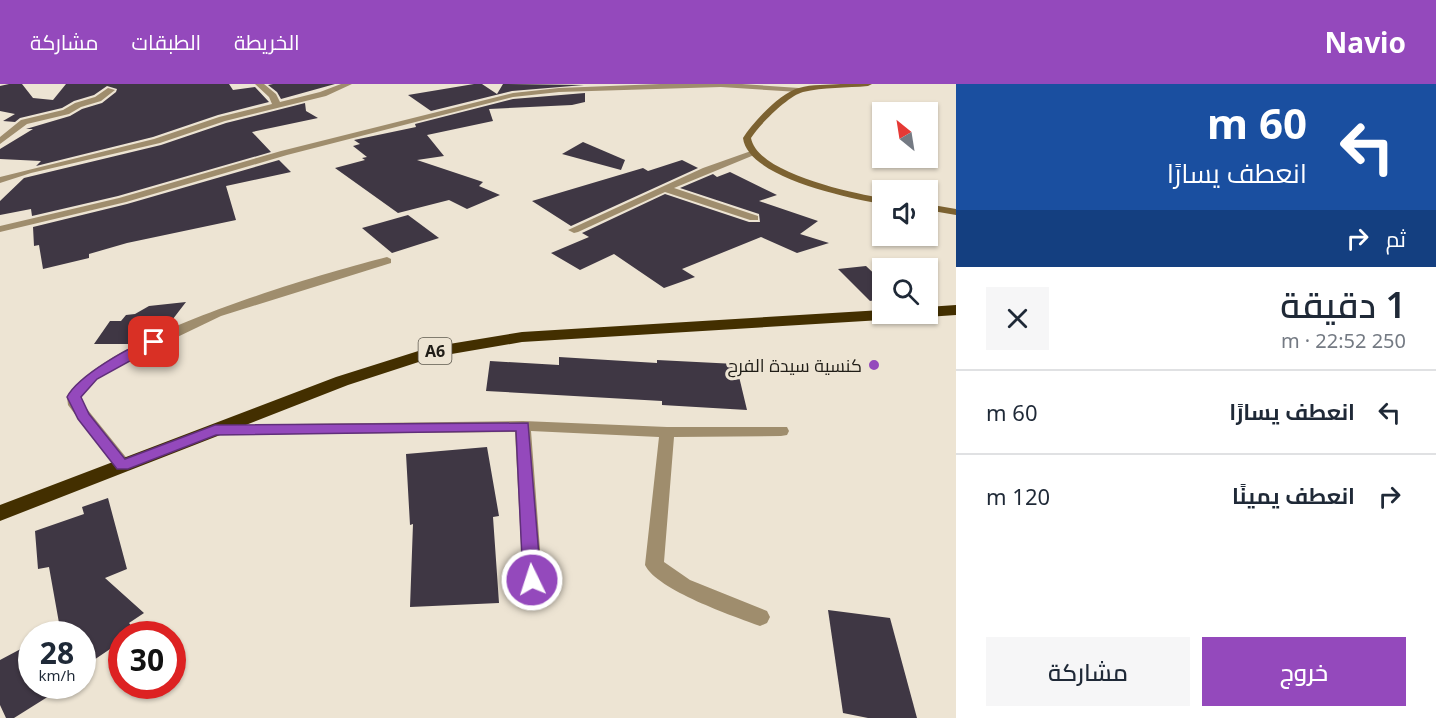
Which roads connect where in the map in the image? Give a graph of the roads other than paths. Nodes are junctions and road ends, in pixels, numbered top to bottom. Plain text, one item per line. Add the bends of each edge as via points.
1 (259, 84) edge
2 (348, 84) edge
3 (868, 84) edge
4 (111, 90) dead end
5 (799, 90) junction
6 (277, 106) junction
7 (0, 141) edge
8 (754, 153) junction
9 (0, 180) edge
10 (665, 189) junction
11 (872, 199) edge
12 (938, 209) edge
13 (956, 212) edge
14 (754, 218) dead end
15 (0, 228) edge
16 (574, 230) dead end
17 (387, 261) dead end
18 (956, 310) edge
19 (938, 311) edge
20 (872, 315) edge
21 (523, 426) junction
22 (215, 430) junction
23 (668, 432) junction
24 (781, 432) dead end
25 (123, 465) junction
26 (0, 513) edge
27 (534, 602) dead end
28 (760, 617) dead end

1 - 6 street via 273,96
2 - 6 street
3 - 5 street
4 - 7 street via 66,112 24,122
5 - 8 street via 752,130 747,138
5 - 15 street via 721,85 513,95 284,153 122,200
6 - 9 street
8 - 10 street
8 - 11 street via 811,184
10 - 14 street
10 - 16 street
12 - 13 street
17 - 25 street via 216,313 92,376 74,397 76,405
18 - 19 highway
20 - 22 highway, A6 via 601,330 469,344 397,362
21 - 22 street
21 - 23 street
21 - 27 street
22 - 25 highway, A6
23 - 24 street
23 - 28 street via 654,565 683,586
25 - 26 highway, A6

